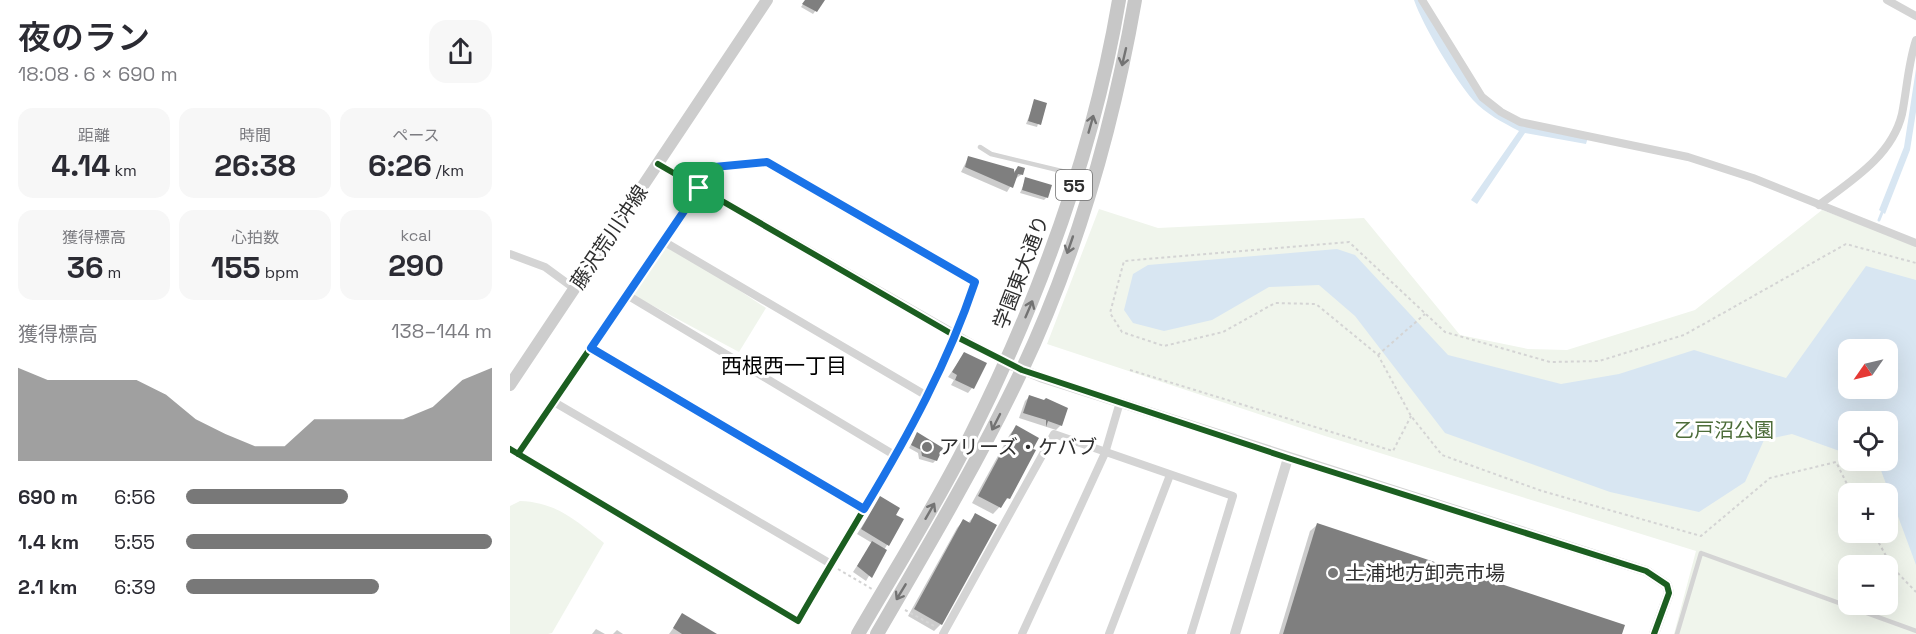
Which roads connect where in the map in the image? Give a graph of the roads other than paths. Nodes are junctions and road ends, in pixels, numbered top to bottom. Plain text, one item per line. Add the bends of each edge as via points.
1 (767, 0) edge
2 (1119, 0) edge
3 (1135, 0) edge
4 (1422, 0) edge
5 (1887, 0) edge
6 (1916, 16) edge
7 (1916, 40) edge
8 (980, 147) dead end
9 (658, 164) junction
10 (1077, 175) junction
11 (699, 188) junction
12 (1819, 205) junction
13 (663, 241) junction
14 (1916, 243) edge
15 (510, 254) edge
16 (575, 288) junction
17 (627, 295) junction
18 (957, 337) junction
19 (591, 348) junction
20 (1006, 363) junction
21 (1022, 370) junction
22 (510, 385) edge
23 (927, 396) junction
24 (554, 402) junction
25 (1120, 402) junction
26 (514, 451) edge
27 (1105, 453) junction
28 (896, 456) junction
29 (1288, 459) junction
30 (1170, 475) junction
31 (864, 509) junction
32 (831, 564) junction
33 (1916, 631) edge
34 (944, 633) edge
35 (858, 634) edge
36 (877, 634) edge
37 (1022, 634) edge
38 (1108, 634) edge
39 (1191, 634) edge
40 (1235, 634) edge
41 (1654, 634) edge
42 (1677, 634) edge

1 - 9 main road, 藤沢荒川沖線
10 -> 2 main road, 学園東大通り / 55 via 1110,51
3 -> 21 main road, 学園東大通り / 55 via 1108,124 1086,200
4 - 12 street via 1482,97 1520,122 1688,157
5 - 6 street
7 - 12 street via 1902,115 1895,131 1859,176
8 - 10 lane via 991,154
9 - 11 street
9 - 16 main road, 藤沢荒川沖線
20 -> 10 main road, 学園東大通り / 55 via 1045,270
11 - 13 street
11 - 18 street
11 - 18 street via 714,167 767,162 975,282
12 - 14 street
13 - 17 street
13 - 23 street
15 - 16 street via 545,267
16 - 22 main road, 藤沢荒川沖線
17 - 19 street
17 - 28 street
18 - 20 street
18 - 23 street
19 - 24 street
19 - 31 street
20 - 21 street
35 -> 20 main road, 学園東大通り / 55 via 941,492
21 - 25 street
21 -> 36 main road, 学園東大通り / 55 via 954,502
23 - 28 street
24 - 26 street
24 - 32 street
25 - 27 street
25 - 29 street
26 - 32 street via 798,621
27 - 30 street
27 - 34 street via 1054,434
27 - 37 street
28 - 31 street
29 - 40 street
29 - 41 street via 1646,571 1667,585 1669,593
30 - 38 street
30 - 39 street via 1233,496
31 - 32 street
33 - 42 lane via 1701,553

